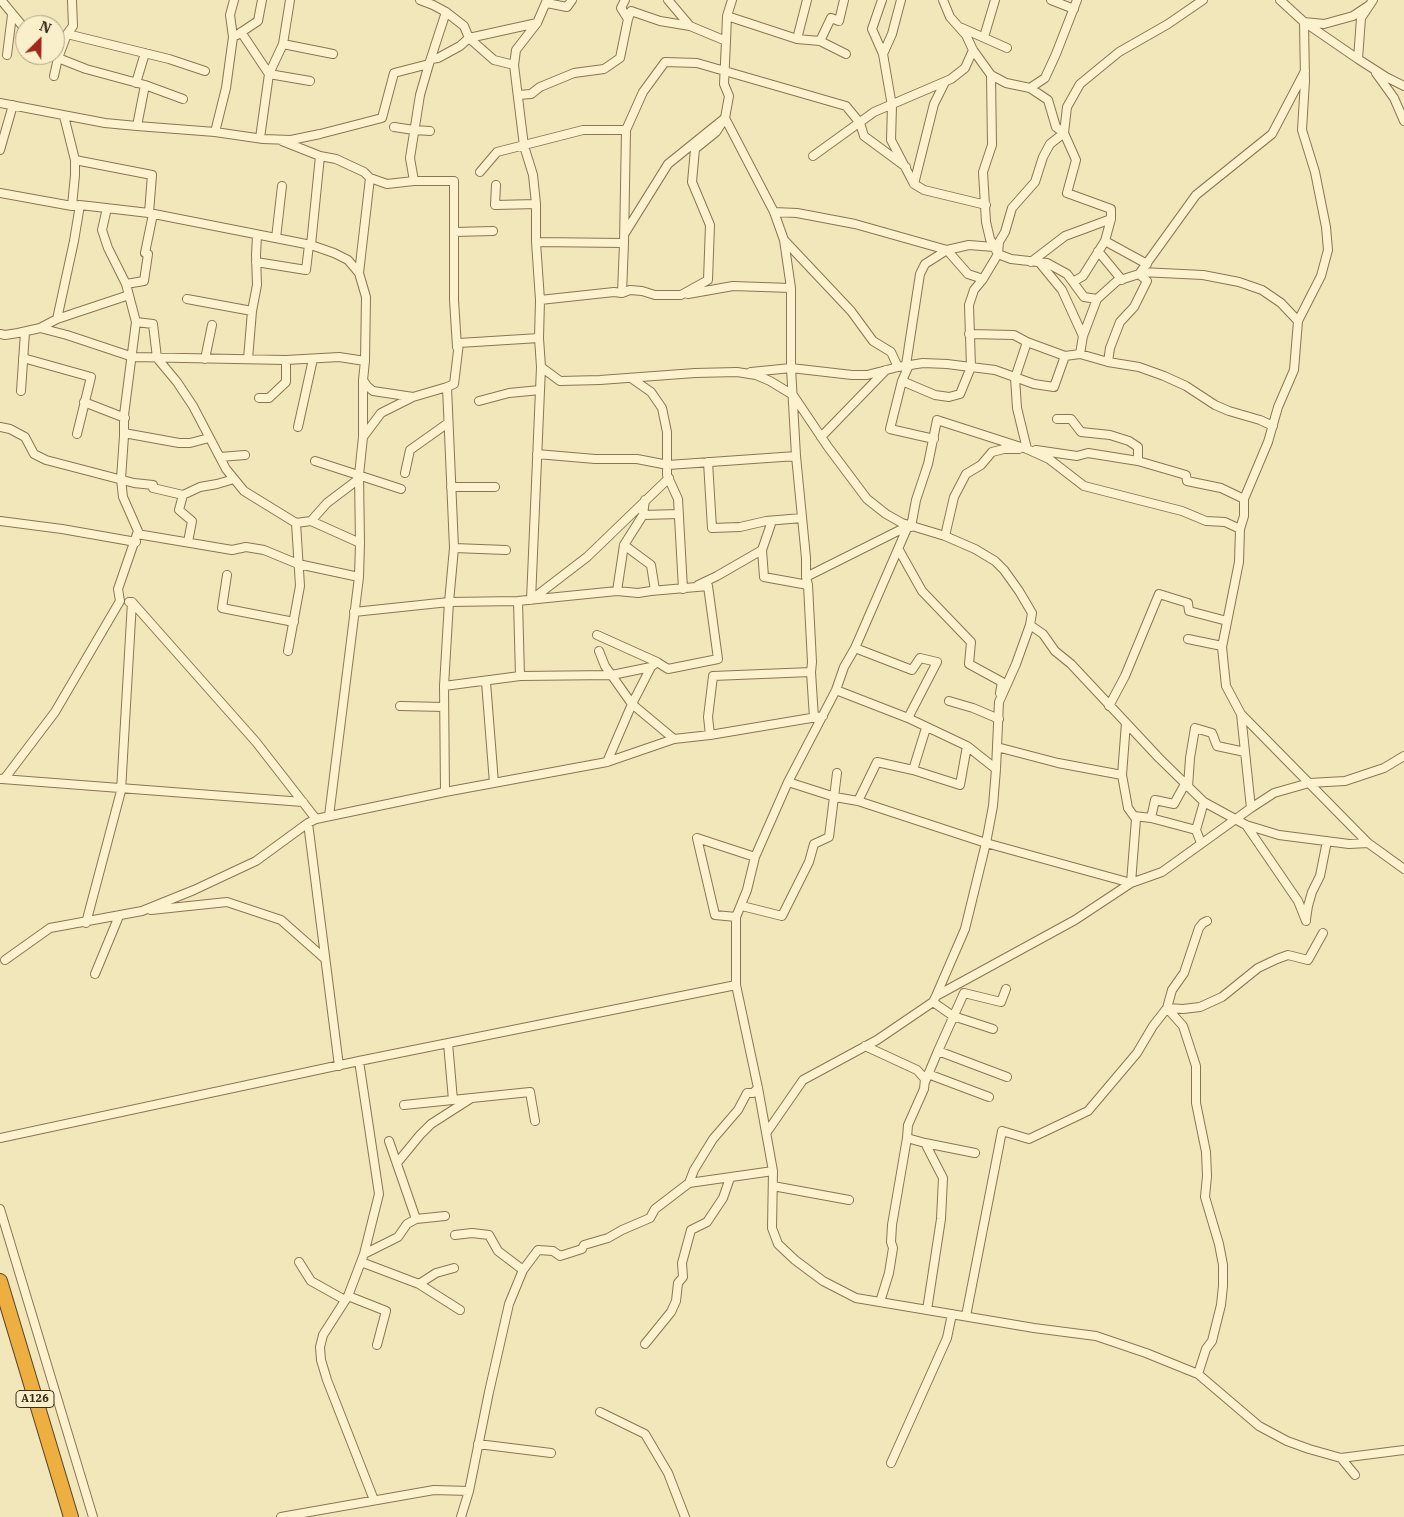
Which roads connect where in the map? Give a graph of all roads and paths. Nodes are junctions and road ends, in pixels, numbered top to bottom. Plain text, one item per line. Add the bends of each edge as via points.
1 (1, 0) edge
2 (234, 0) edge
3 (262, 0) edge
4 (290, 0) edge
5 (420, 0) edge
6 (572, 0) edge
7 (625, 0) edge
8 (668, 0) edge
9 (732, 0) edge
10 (807, 0) edge
11 (844, 0) edge
12 (882, 0) edge
13 (902, 0) edge
14 (995, 0) edge
15 (1051, 0) edge
16 (1076, 0) edge
17 (1203, 0) edge
18 (1280, 0) edge
19 (72, 1) edge
20 (547, 2) edge
21 (946, 2) edge
22 (1371, 3) edge
23 (1074, 9) junction
24 (446, 12) junction
25 (12, 15) junction
26 (727, 16) junction
27 (15, 18) edge
28 (628, 19) junction
29 (1304, 22) junction
30 (537, 23) junction
31 (690, 26) junction
32 (960, 27) junction
33 (0, 32) edge
34 (241, 32) junction
35 (9, 33) junction
36 (68, 34) junction
37 (233, 37) junction
38 (469, 38) junction
39 (984, 38) junction
40 (797, 39) junction
41 (65, 40) edge
42 (726, 41) junction
43 (820, 41) junction
44 (283, 44) junction
45 (1007, 48) dead end
46 (973, 50) junction
47 (144, 54) junction
48 (332, 54) dead end
49 (846, 54) dead end
50 (883, 54) junction
51 (7, 55) dead end
52 (1358, 59) junction
53 (65, 61) edge
54 (430, 62) junction
55 (55, 65) edge
56 (514, 65) junction
57 (1371, 68) junction
58 (205, 71) dead end
59 (1305, 71) junction
60 (725, 72) junction
61 (269, 74) junction
62 (991, 75) junction
63 (54, 76) dead end
64 (310, 81) dead end
65 (945, 82) junction
66 (136, 83) junction
67 (145, 85) junction
68 (1404, 86) edge
69 (1030, 88) junction
70 (518, 95) junction
71 (183, 99) dead end
72 (0, 103) edge
73 (13, 104) junction
74 (892, 106) junction
75 (64, 116) junction
76 (725, 118) junction
77 (1404, 122) edge
78 (860, 123) junction
79 (137, 126) junction
80 (394, 126) dead end
81 (414, 130) junction
82 (626, 130) junction
83 (430, 131) dead end
84 (215, 132) junction
85 (1064, 134) junction
86 (260, 138) junction
87 (278, 139) junction
88 (524, 146) junction
89 (0, 150) edge
90 (320, 156) junction
91 (813, 156) dead end
92 (75, 160) junction
93 (906, 167) junction
94 (480, 172) dead end
95 (370, 178) junction
96 (414, 181) junction
97 (914, 184) junction
98 (496, 185) dead end
99 (282, 186) dead end
100 (0, 193) edge
101 (536, 204) junction
102 (80, 205) junction
103 (986, 205) junction
104 (72, 206) junction
105 (107, 208) junction
106 (774, 212) junction
107 (151, 213) junction
108 (1111, 219) junction
109 (493, 231) dead end
110 (454, 232) junction
111 (625, 233) junction
112 (258, 234) junction
113 (276, 238) junction
114 (784, 240) junction
115 (1105, 241) junction
116 (536, 242) junction
117 (624, 243) junction
118 (310, 245) junction
119 (947, 250) junction
120 (996, 250) junction
121 (1098, 251) junction
122 (256, 262) junction
123 (1035, 262) junction
124 (1147, 264) junction
125 (359, 273) junction
126 (1140, 273) junction
127 (983, 279) junction
128 (1122, 280) junction
129 (1073, 282) junction
130 (126, 284) junction
131 (792, 288) junction
132 (622, 293) junction
133 (129, 295) junction
134 (681, 295) junction
135 (1097, 298) junction
136 (187, 299) dead end
137 (540, 300) junction
138 (252, 311) junction
139 (57, 319) junction
140 (1298, 321) junction
141 (136, 322) junction
142 (212, 325) dead end
143 (40, 328) junction
144 (25, 332) junction
145 (0, 334) edge
146 (970, 334) junction
147 (1083, 336) junction
148 (539, 338) junction
149 (1027, 342) junction
150 (457, 354) junction
151 (1080, 354) junction
152 (1065, 356) junction
153 (133, 357) junction
154 (24, 358) junction
155 (157, 358) junction
156 (205, 359) junction
157 (312, 359) junction
158 (248, 360) junction
159 (286, 360) junction
160 (365, 361) junction
161 (1108, 362) junction
162 (904, 366) junction
163 (541, 367) junction
164 (971, 367) junction
165 (791, 368) junction
166 (887, 370) junction
167 (748, 373) junction
168 (631, 378) junction
169 (1015, 378) junction
170 (362, 380) junction
171 (902, 382) junction
172 (447, 388) junction
173 (540, 390) junction
174 (21, 391) dead end
175 (793, 395) junction
176 (413, 397) junction
177 (259, 398) dead end
178 (479, 401) dead end
179 (84, 402) junction
180 (125, 418) junction
181 (1057, 419) dead end
182 (448, 423) junction
183 (1273, 426) junction
184 (0, 427) edge
185 (298, 427) dead end
186 (77, 434) dead end
187 (115, 435) dead end
188 (124, 435) junction
189 (821, 436) junction
190 (363, 437) junction
191 (209, 438) junction
192 (934, 439) junction
193 (1027, 449) junction
194 (537, 454) junction
195 (245, 455) dead end
196 (796, 456) junction
197 (220, 457) junction
198 (1138, 460) junction
199 (315, 461) dead end
200 (708, 462) junction
201 (668, 465) junction
202 (405, 473) dead end
203 (359, 476) junction
204 (669, 478) junction
205 (121, 479) junction
206 (234, 479) junction
207 (451, 487) junction
208 (495, 487) dead end
209 (400, 489) dead end
210 (182, 495) junction
211 (1244, 499) junction
212 (645, 500) junction
213 (680, 514) junction
214 (644, 515) junction
215 (802, 518) junction
216 (0, 521) edge
217 (311, 521) junction
218 (772, 521) junction
219 (296, 523) junction
220 (910, 526) junction
221 (1240, 529) junction
222 (945, 536) junction
223 (136, 538) junction
224 (188, 542) junction
225 (360, 543) junction
226 (624, 545) junction
227 (454, 548) junction
228 (506, 550) dead end
229 (762, 550) junction
230 (899, 550) junction
231 (298, 564) junction
232 (227, 575) dead end
233 (359, 577) junction
234 (806, 577) junction
235 (808, 585) junction
236 (692, 588) junction
237 (682, 589) junction
238 (655, 590) junction
239 (617, 591) junction
240 (531, 600) junction
241 (120, 601) junction
242 (518, 601) junction
243 (132, 602) junction
244 (449, 602) junction
245 (354, 612) junction
246 (1227, 621) junction
247 (294, 622) junction
248 (1030, 625) junction
249 (597, 635) dead end
250 (1188, 639) dead end
251 (1222, 646) junction
252 (855, 648) junction
253 (288, 651) dead end
254 (598, 652) dead end
255 (654, 664) junction
256 (811, 672) junction
257 (612, 675) junction
258 (520, 676) junction
259 (486, 682) junction
260 (444, 686) junction
261 (836, 690) junction
262 (949, 700) dead end
263 (999, 702) junction
264 (632, 704) junction
265 (400, 706) dead end
266 (1109, 706) junction
267 (444, 707) junction
268 (1241, 714) junction
269 (819, 717) junction
270 (908, 718) junction
271 (999, 719) junction
272 (1126, 722) junction
273 (926, 728) junction
274 (710, 735) junction
275 (674, 739) junction
276 (967, 746) junction
277 (997, 747) junction
278 (1245, 752) junction
279 (1404, 756) edge
280 (607, 762) junction
281 (996, 769) junction
282 (913, 770) junction
283 (837, 773) dead end
284 (1122, 775) junction
285 (1, 779) edge
286 (788, 782) junction
287 (494, 783) junction
288 (1309, 783) junction
289 (1187, 785) junction
290 (121, 788) junction
291 (445, 792) junction
292 (835, 797) junction
293 (303, 802) junction
294 (858, 802) junction
295 (1204, 802) junction
296 (1251, 808) junction
297 (329, 816) junction
298 (1134, 816) junction
299 (1151, 818) junction
300 (316, 819) junction
301 (1234, 820) junction
302 (308, 823) junction
303 (1246, 825) junction
304 (1196, 830) junction
305 (1328, 841) junction
306 (986, 842) junction
307 (1201, 843) junction
308 (1368, 843) junction
309 (755, 857) junction
310 (1404, 869) edge
311 (1131, 883) junction
312 (742, 906) junction
313 (142, 912) junction
314 (120, 916) junction
315 (736, 918) junction
316 (1207, 921) dead end
317 (86, 922) junction
318 (1323, 933) dead end
319 (324, 958) junction
320 (5, 960) dead end
321 (95, 974) dead end
322 (736, 985) junction
323 (1006, 989) dead end
324 (934, 999) junction
325 (1167, 1008) junction
326 (953, 1016) junction
327 (993, 1029) dead end
328 (448, 1043) junction
329 (865, 1046) junction
330 (938, 1051) junction
331 (359, 1061) junction
332 (339, 1066) junction
333 (1007, 1076) dead end
334 (927, 1078) junction
335 (758, 1088) junction
336 (990, 1097) dead end
337 (473, 1098) junction
338 (453, 1100) junction
339 (404, 1105) dead end
340 (534, 1121) dead end
341 (767, 1132) junction
342 (0, 1138) edge
343 (907, 1138) junction
344 (389, 1141) dead end
345 (924, 1143) junction
346 (974, 1153) dead end
347 (397, 1163) junction
348 (773, 1171) junction
349 (730, 1178) junction
350 (689, 1183) junction
351 (772, 1186) junction
352 (849, 1200) dead end
353 (0, 1209) edge
354 (445, 1216) dead end
355 (416, 1219) junction
356 (455, 1235) dead end
357 (363, 1258) junction
358 (299, 1262) dead end
359 (454, 1268) dead end
360 (523, 1270) junction
361 (0, 1281) edge
362 (419, 1284) junction
363 (347, 1298) junction
364 (880, 1302) junction
365 (460, 1310) dead end
366 (926, 1310) junction
367 (952, 1314) junction
368 (966, 1316) junction
369 (645, 1344) dead end
370 (377, 1345) dead end
371 (1198, 1374) junction
372 (600, 1412) dead end
373 (478, 1444) junction
374 (1404, 1450) edge
375 (551, 1453) dead end
376 (1341, 1458) junction
377 (891, 1463) dead end
378 (1355, 1475) dead end
379 (468, 1491) junction
380 (374, 1500) junction
381 (317, 1514) edge
382 (71, 1517) edge
383 (93, 1517) edge
384 (281, 1517) edge
385 (461, 1517) edge
386 (685, 1517) edge

1 - 25 street
2 - 37 street via 230,15
3 - 34 street via 258,21
4 - 44 street
5 - 24 street
6 - 20 street via 567,7
7 - 28 street via 621,8
8 - 31 street
9 - 26 street
10 - 40 street
11 - 43 street via 839,21 831,18
12 - 50 street via 872,29
13 - 50 street
14 - 39 street
15 - 23 street
16 - 23 street
17 - 85 street via 1119,52 1080,84 1067,107
18 - 29 street
19 - 36 street via 74,26
20 - 30 street
21 - 32 street via 950,16
22 - 29 street via 1353,16 1324,24
22 - 52 street via 1361,18
23 - 69 street via 1045,78
24 - 38 street via 464,26
24 - 54 street
25 - 27 street
25 - 35 street
26 - 40 street
26 - 42 street
28 - 31 street via 632,11 660,21
28 - 70 street via 620,58 604,69 574,73 531,94
29 - 52 street
29 - 59 street
30 - 38 street
30 - 56 street via 516,50
31 - 42 street
32 - 39 street
32 - 46 street
33 - 35 street
34 - 37 street
34 - 61 street
35 - 51 street
36 - 41 street
36 - 47 street
37 - 84 street via 226,88
38 - 54 street
38 - 56 street via 494,60
39 - 45 street
40 - 43 street
42 - 60 street
43 - 49 street
44 - 48 street
44 - 61 street
46 - 62 street
46 - 65 street via 965,68
47 - 58 street
47 - 66 street
50 - 74 street
52 - 57 street
53 - 66 street
54 - 81 street
54 - 87 street via 394,73 382,118 291,140
55 - 63 street
56 - 70 street
57 - 68 street
57 - 77 street via 1394,98
59 - 124 street via 1272,134 1196,195
59 - 140 street via 1302,130 1315,172 1328,250 1321,276
60 - 76 street via 728,96
60 - 78 street via 846,106
60 - 82 street via 697,63 665,62 643,92
61 - 64 street
61 - 86 street
62 - 69 street via 1006,83
62 - 103 street via 992,144 983,172
65 - 74 street
65 - 97 street via 934,104
66 - 67 street
67 - 71 street
67 - 79 street
69 - 85 street via 1048,100 1056,127
70 - 88 street
72 - 73 street
73 - 75 street
73 - 89 street
74 - 78 street via 874,112
74 - 93 street via 891,140
75 - 79 street
75 - 92 street
76 - 106 street
76 - 111 street via 668,164
76 - 134 street via 716,132 695,149 692,182 710,224 708,280
78 - 91 street
78 - 93 street via 864,136
79 - 84 street
80 - 81 street
81 - 83 street
81 - 96 street via 410,158
82 - 88 street via 583,130
82 - 111 street
84 - 86 street
85 - 108 street via 1076,160 1067,193 1111,209
85 - 120 street via 1050,144 1035,182 1012,208
86 - 87 street
87 - 90 street
88 - 94 street via 497,152
88 - 101 street via 533,175
90 - 95 street via 336,159
90 - 118 street
92 - 104 street
92 - 107 street via 152,175
93 - 97 street
95 - 96 street via 386,184
95 - 125 street
96 - 110 street via 454,181
97 - 103 street via 924,190
98 - 101 street via 495,205
99 - 113 street
100 - 104 street
101 - 116 street
102 - 104 street
102 - 105 street
102 - 139 street
103 - 120 street via 986,222
105 - 107 street
105 - 130 street via 102,230
106 - 114 street
106 - 119 street via 798,213 855,224
107 - 112 street
107 - 130 street via 144,281
108 - 115 street
108 - 123 street via 1065,236
109 - 110 street
110 - 150 street
111 - 117 street
112 - 113 street
112 - 122 street
113 - 118 street
114 - 131 street
114 - 162 street via 851,310 874,341
115 - 121 street
115 - 124 street
116 - 117 street
116 - 137 street
117 - 132 street
118 - 122 street via 306,270
118 - 125 street via 348,260
119 - 120 street via 969,245
119 - 127 street via 968,274
119 - 162 street via 925,264 920,274
120 - 123 street via 1012,259
120 - 127 street
121 - 128 street
121 - 129 street via 1084,276
122 - 138 street via 257,285
123 - 129 street via 1057,267
123 - 147 street via 1062,290
124 - 126 street
125 - 160 street via 366,297
126 - 128 street
126 - 140 street via 1203,275 1239,282 1262,290 1281,303
126 - 161 street via 1147,281 1134,307 1120,322
127 - 146 street via 977,284 969,305
128 - 135 street
129 - 135 street via 1084,297
130 - 133 street
131 - 134 street via 732,286
131 - 165 street
132 - 134 street via 630,290 655,295
132 - 137 street
133 - 139 street
133 - 141 street
135 - 147 street
136 - 138 street
137 - 148 street
138 - 158 street
139 - 143 street
140 - 183 street via 1294,370
141 - 153 street
141 - 155 street via 153,324
142 - 156 street
143 - 144 street
143 - 153 street
144 - 145 street
144 - 154 street
146 - 149 street via 1014,335
146 - 164 street
147 - 151 street
148 - 150 street via 458,343
148 - 163 street
149 - 152 street
149 - 169 street
150 - 172 street via 454,384
151 - 152 street
151 - 161 street
152 - 169 street via 1054,387
153 - 155 street
153 - 180 street
154 - 174 street
154 - 179 street via 91,377
155 - 156 street
155 - 191 street via 193,406
156 - 158 street
157 - 159 street
157 - 160 street via 339,357
157 - 185 street
158 - 159 street
159 - 177 street via 286,382 269,398
160 - 170 street
161 - 183 street via 1139,367 1172,379 1222,408
162 - 164 street via 947,364
162 - 166 street
162 - 171 street
163 - 168 street via 560,382
163 - 173 street
164 - 169 street via 995,370
164 - 171 street via 960,394 955,397 935,395
165 - 166 street via 852,375
165 - 167 street
165 - 175 street
166 - 189 street
167 - 168 street via 694,372
167 - 175 street
168 - 201 street via 651,392 662,408
169 - 193 street via 1016,408
170 - 176 street via 373,391
170 - 190 street
171 - 192 street via 890,429
172 - 176 street
172 - 182 street
173 - 178 street via 509,393
173 - 194 street
175 - 189 street
175 - 196 street
176 - 190 street via 381,413
179 - 180 street
179 - 186 street
180 - 188 street
181 - 198 street via 1071,419 1081,432 1129,441 1138,447
182 - 202 street via 410,450
182 - 207 street
183 - 211 street
184 - 205 street via 25,437 34,454 46,460
187 - 188 street
188 - 191 street via 190,443
188 - 205 street
189 - 220 street via 867,499 886,514
190 - 203 street
191 - 197 street
192 - 193 street via 937,420
192 - 220 street
193 - 198 street
193 - 221 street via 1048,459 1084,486 1182,511 1206,521 1225,522
193 - 222 street via 992,452 981,465 966,474 954,496
194 - 201 street via 637,459
194 - 240 street
195 - 197 street
196 - 200 street
196 - 215 street
197 - 206 street
198 - 211 street via 1186,475 1187,481 1221,488
199 - 203 street
200 - 201 street
200 - 218 street via 712,528
201 - 204 street
203 - 209 street
203 - 217 street
203 - 225 street
204 - 212 street
204 - 213 street
205 - 210 street via 153,484 153,488
205 - 223 street via 123,497 138,531
206 - 210 street via 200,486
206 - 219 street via 244,491
207 - 208 street
207 - 227 street
210 - 224 street via 179,510 192,521
211 - 221 street
212 - 214 street
212 - 240 street via 587,557
213 - 214 street
213 - 237 street
214 - 226 street
215 - 218 street
215 - 234 street
216 - 223 street
217 - 219 street
217 - 225 street
218 - 229 street
219 - 231 street
220 - 222 street
220 - 230 street
220 - 234 street
221 - 246 street via 1239,562
222 - 248 street via 975,549 1004,570 1032,613
223 - 224 street
223 - 241 street via 118,589
224 - 231 street via 232,550 246,547 264,550
225 - 233 street
226 - 238 street via 651,565
226 - 239 street
227 - 228 street
227 - 244 street
229 - 235 street via 764,577
229 - 236 street
230 - 252 street
230 - 263 street via 922,591 971,642 968,664 1002,682
231 - 233 street
231 - 247 street via 300,586
232 - 247 street via 222,608
233 - 245 street
234 - 235 street
235 - 256 street
236 - 237 street
236 - 255 street via 708,586 718,659 668,669
237 - 238 street
238 - 239 street via 638,594
239 - 240 street
240 - 242 street
241 - 243 street
241 - 285 street via 64,700
242 - 244 street
242 - 258 street
243 - 290 street
243 - 293 street via 256,742
244 - 245 street
244 - 260 street
245 - 297 street
246 - 251 street
246 - 266 street via 1189,610 1188,603 1159,594
247 - 253 street
248 - 263 street
248 - 266 street via 1043,634 1055,651
249 - 255 street
250 - 251 street
251 - 268 street via 1226,686
252 - 261 street
252 - 270 street via 912,670 920,658 937,662
254 - 257 street
255 - 257 street
255 - 264 street
256 - 269 street
256 - 274 street via 713,676 708,718
257 - 258 street
257 - 264 street
258 - 259 street
259 - 260 street
259 - 287 street
260 - 267 street
261 - 269 street
261 - 270 street
262 - 271 street
263 - 271 street
264 - 275 street
264 - 280 street
265 - 267 street
266 - 272 street
267 - 291 street
268 - 278 street
268 - 288 street
269 - 274 street
269 - 286 street
270 - 273 street
271 - 277 street
272 - 284 street
272 - 289 street
273 - 276 street
273 - 282 street
274 - 275 street
275 - 280 street
276 - 281 street
276 - 282 street via 960,785
277 - 281 street
277 - 284 street
278 - 289 street via 1217,746 1212,733 1195,728
278 - 296 street
279 - 288 street via 1384,768 1345,781
280 - 287 street
281 - 306 street
282 - 294 street via 877,762
283 - 292 street
284 - 298 street via 1128,808
285 - 290 street
286 - 292 street
286 - 309 street
287 - 291 street
288 - 296 street via 1274,793
288 - 308 street
289 - 295 street
289 - 299 street via 1174,804 1155,800
290 - 293 street
290 - 317 street
291 - 297 street
292 - 294 street
292 - 312 street via 829,837 814,844 809,862 782,916
293 - 300 street
294 - 306 street
295 - 301 street
295 - 304 street
296 - 301 street
297 - 300 street
298 - 299 street
298 - 311 street
299 - 304 street
300 - 302 street
301 - 303 street
301 - 307 street
302 - 313 street via 256,861
302 - 319 street
303 - 305 street via 1279,835
303 - 305 street via 1298,901 1306,921
304 - 307 street
305 - 308 street
306 - 311 street
306 - 324 street via 965,929
307 - 311 street via 1162,872
308 - 310 street
309 - 312 street
309 - 315 street via 697,838 715,916
311 - 324 street via 1075,920
312 - 315 street
313 - 314 street
313 - 319 street via 227,902 281,920
314 - 317 street
314 - 321 street
315 - 322 street
316 - 325 street via 1199,928 1184,973 1172,990
317 - 320 street via 50,928
318 - 325 street via 1308,960 1288,955 1258,968 1215,1000 1183,1009
319 - 332 street
322 - 328 street
322 - 335 street
323 - 326 street via 1001,1002 964,993
324 - 326 street
324 - 329 street
325 - 368 street via 1137,1053 1088,1111 1029,1138 1002,1131
325 - 371 street via 1183,1026 1196,1066 1196,1103 1206,1152 1205,1197 1223,1265 1221,1305 1212,1341
326 - 327 street
326 - 330 street
328 - 331 street
328 - 338 street
329 - 334 street via 917,1070 924,1079
329 - 341 street via 803,1080
330 - 333 street
330 - 334 street
331 - 332 street
331 - 357 street via 379,1194
332 - 342 street
334 - 336 street
334 - 343 street via 908,1125
335 - 341 street
335 - 350 street via 747,1093 738,1110 713,1139
337 - 338 street
337 - 340 street via 530,1092
337 - 347 street via 431,1124
338 - 339 street
341 - 348 street
343 - 345 street
343 - 364 street via 892,1225 893,1248
344 - 347 street
345 - 346 street
345 - 366 street via 943,1178 941,1219
347 - 355 street
348 - 349 street
348 - 351 street
349 - 350 street
349 - 369 street via 723,1198 707,1222 692,1230 682,1263 683,1276 678,1283 676,1301
350 - 360 street via 655,1209 650,1218 560,1256 553,1251 538,1250
351 - 352 street
351 - 364 street via 772,1228 778,1244 823,1281 856,1298
353 - 383 street
354 - 355 street
355 - 357 street via 407,1224 398,1237
356 - 360 street via 489,1235 498,1250
357 - 362 street
357 - 363 street
358 - 363 street via 311,1282
359 - 362 street via 436,1272
360 - 373 street via 509,1304
361 - 382 highway, A126
362 - 365 street
363 - 370 street via 386,1311
363 - 380 street via 323,1335 321,1360
364 - 366 street
366 - 367 street
367 - 368 street
367 - 377 street via 947,1338
368 - 371 street via 1096,1336
371 - 376 street via 1259,1426 1287,1441
372 - 386 street via 645,1434 668,1473
373 - 375 street
373 - 379 street
374 - 376 street
376 - 378 street
379 - 380 street via 434,1490
379 - 385 street
380 - 381 street
381 - 384 street

